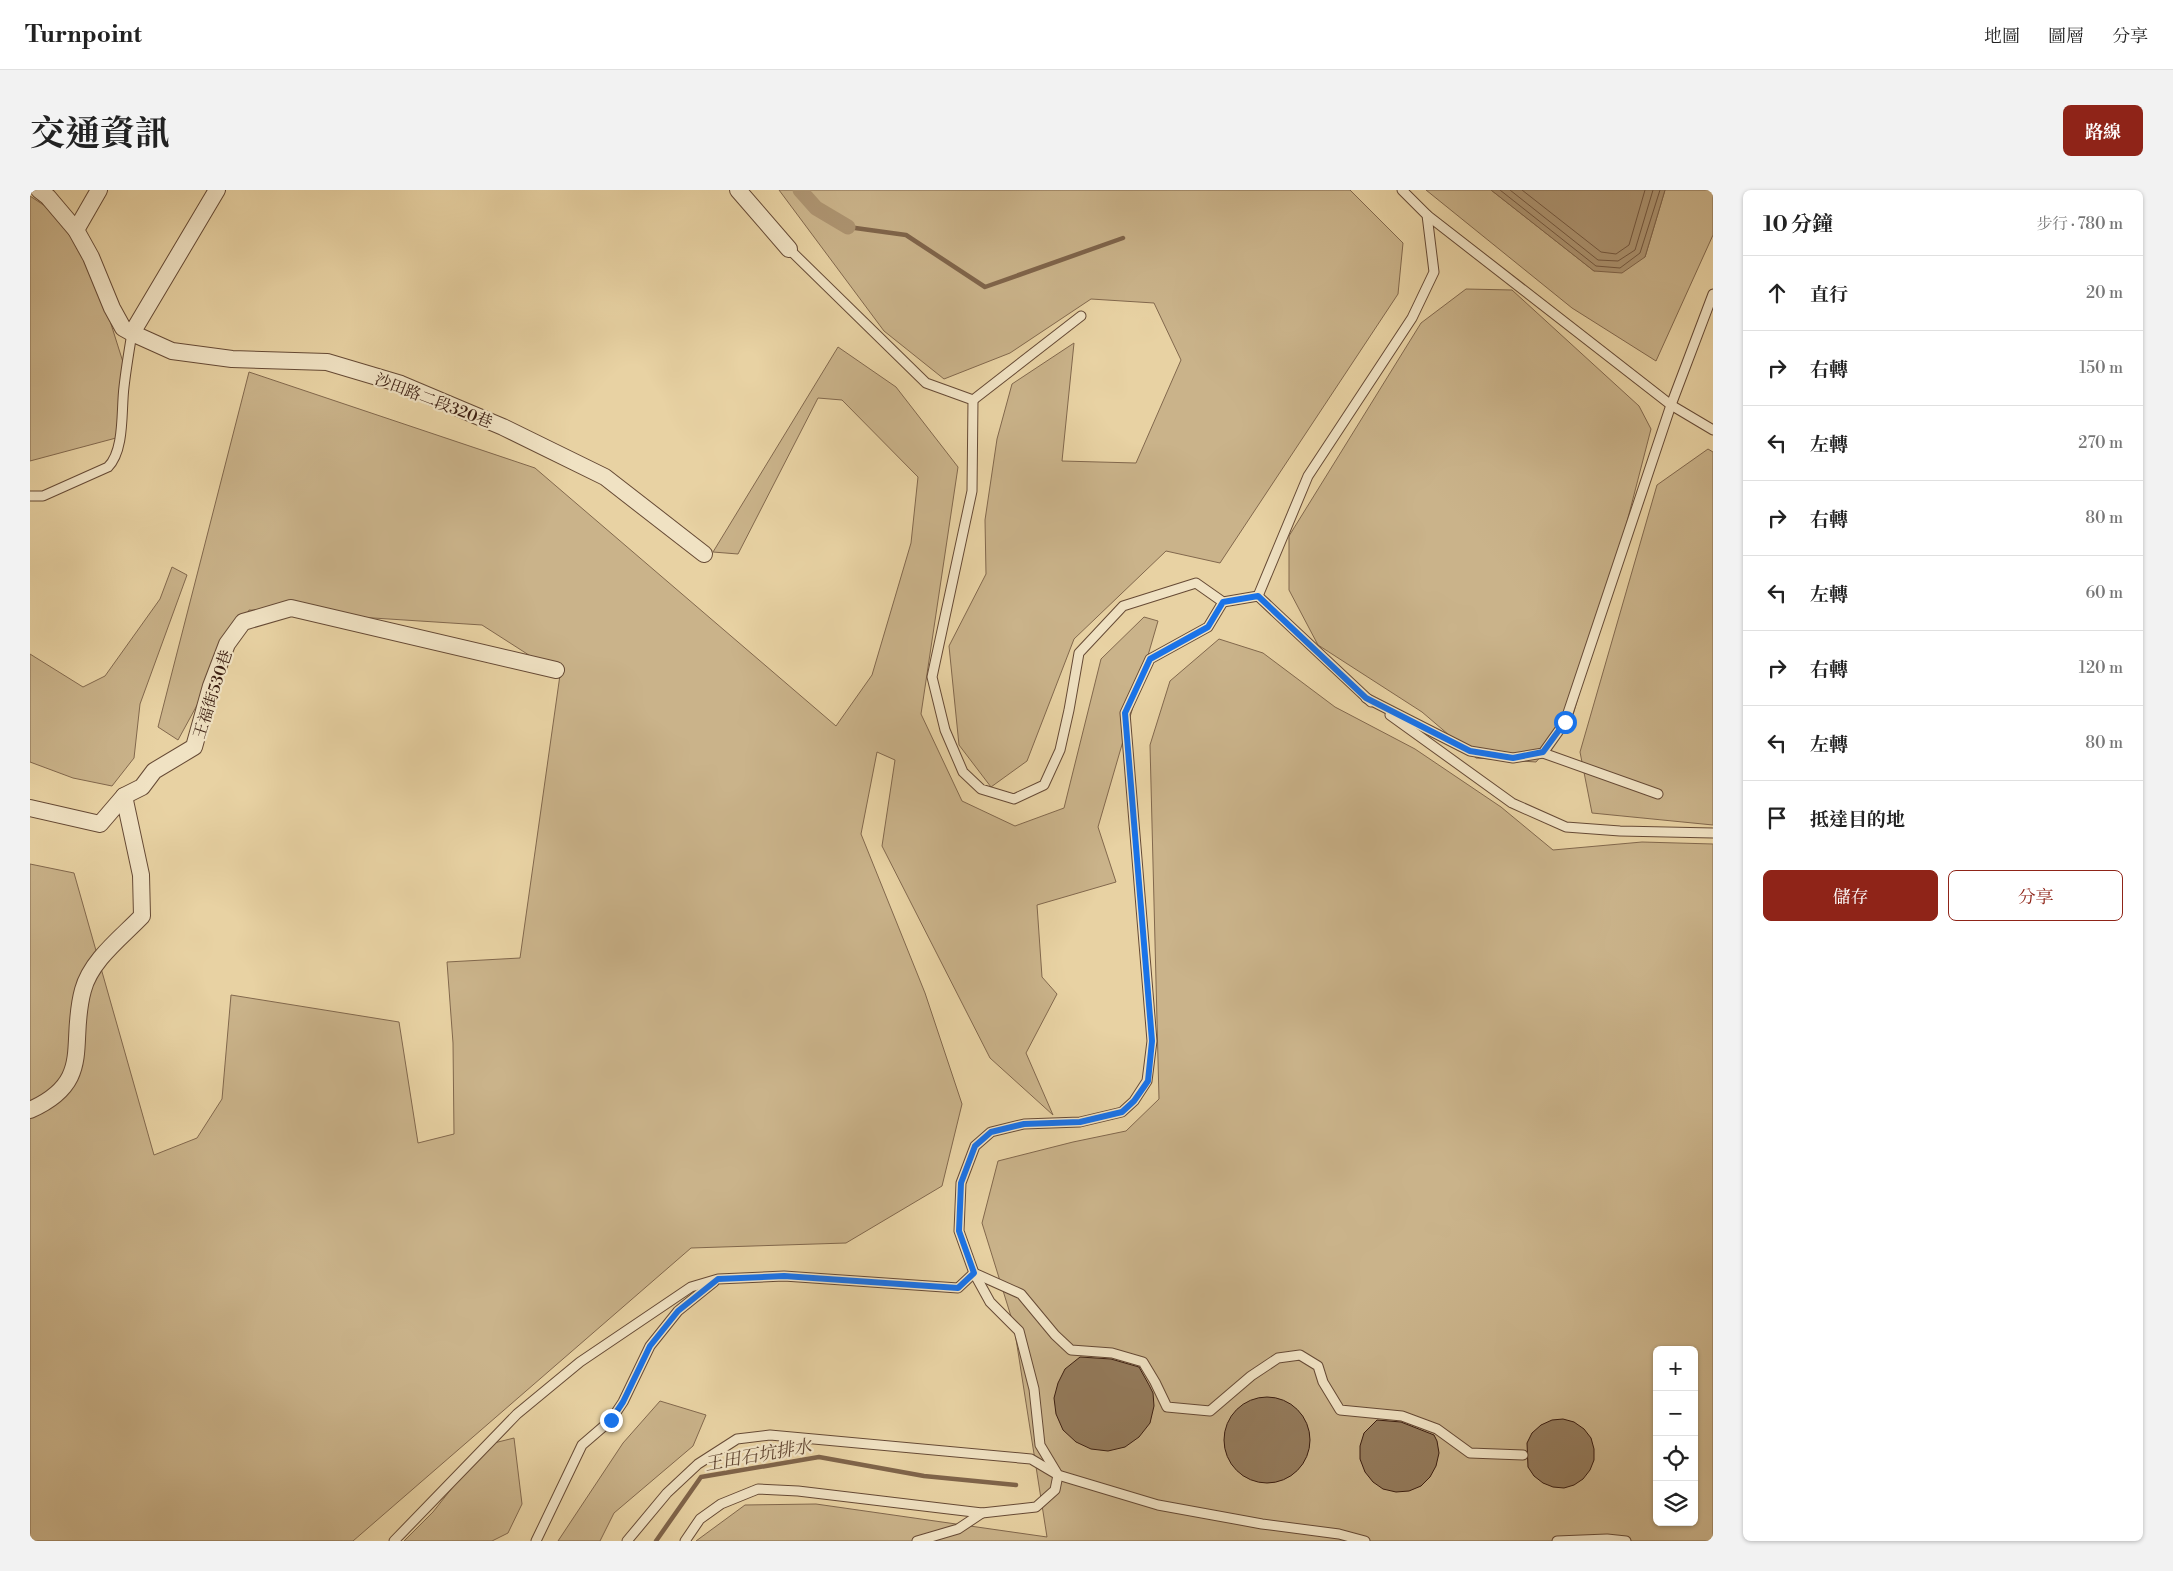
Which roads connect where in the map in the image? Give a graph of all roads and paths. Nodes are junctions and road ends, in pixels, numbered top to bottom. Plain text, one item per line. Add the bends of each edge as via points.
1 (39, 190) edge
2 (99, 190) edge
3 (217, 190) edge
4 (738, 190) edge
5 (1402, 190) edge
6 (1427, 215) junction
7 (76, 230) junction
8 (789, 249) joint
9 (1713, 294) edge
10 (1081, 316) dead end
11 (132, 333) junction
12 (973, 400) junction
13 (1671, 405) junction
14 (1713, 430) edge
15 (30, 496) edge
16 (704, 554) dead end
17 (1258, 596) junction
18 (1223, 602) junction
19 (556, 670) dead end
20 (1366, 698) junction
21 (1543, 752) junction
22 (1658, 794) dead end
23 (124, 796) junction
24 (30, 808) edge
25 (1713, 833) edge
26 (30, 1110) edge
27 (974, 1273) junction
28 (718, 1279) junction
29 (1523, 1455) dead end
30 (1058, 1476) junction
31 (982, 1514) junction
32 (394, 1541) edge
33 (536, 1541) edge
34 (627, 1541) edge
35 (685, 1541) edge
36 (917, 1541) edge
37 (1365, 1541) edge
38 (1557, 1541) edge
39 (1626, 1541) edge

1 - 7 street, 沙田路二段320巷
2 - 7 street
3 - 11 street
4 - 8 street
5 - 6 lane
6 - 13 lane
6 - 17 lane via 1434,272 1412,318 1308,476
7 - 11 street, 沙田路二段320巷 via 112,308 123,328
8 - 12 lane via 926,382
9 - 13 lane
10 - 12 lane
11 - 15 lane via 121,431 112,462 108,467 43,496
11 - 16 street, 沙田路二段320巷 via 172,351 232,359 327,362 401,384 503,427 605,477
12 - 18 lane via 972,491 932,677 945,730 963,772 981,788 1014,799 1044,786 1060,750 1078,653 1123,606 1196,583
13 - 14 lane
13 - 21 lane via 1565,722
17 - 18 lane
17 - 20 lane
18 - 27 lane via 1208,627 1150,659 1125,713 1152,1041 1148,1081 1122,1112 1080,1122 1024,1124 991,1132 975,1146 961,1183 959,1231
19 - 23 street, 王福街530巷 via 291,608 242,622 227,644 194,746 154,771 142,787
20 - 21 lane via 1470,751 1513,758
20 - 25 lane via 1512,803 1566,827
21 - 22 lane
23 - 24 street, 王福街530巷 via 100,824
23 - 26 street via 141,875 142,916 96,964 83,989 76,1058 67,1085 48,1102
27 - 28 lane via 958,1288 784,1276
27 - 29 lane via 1021,1294 1071,1350 1112,1353 1143,1362 1167,1407 1210,1411 1278,1358 1300,1355 1318,1366 1323,1382 1340,1410 1402,1416 1438,1429 1470,1453
27 - 30 lane via 990,1302 1019,1332 1034,1389 1040,1445
28 - 32 lane via 691,1287 580,1362 517,1414
28 - 33 lane via 678,1311 650,1346 611,1420 582,1445
30 - 31 lane via 1055,1490 1036,1507
30 - 34 lane via 1031,1459 770,1435 737,1440 698,1464 667,1493
30 - 37 lane via 1158,1505
31 - 35 lane via 758,1489 721,1504 700,1519
31 - 36 lane via 958,1529
38 - 39 lane

